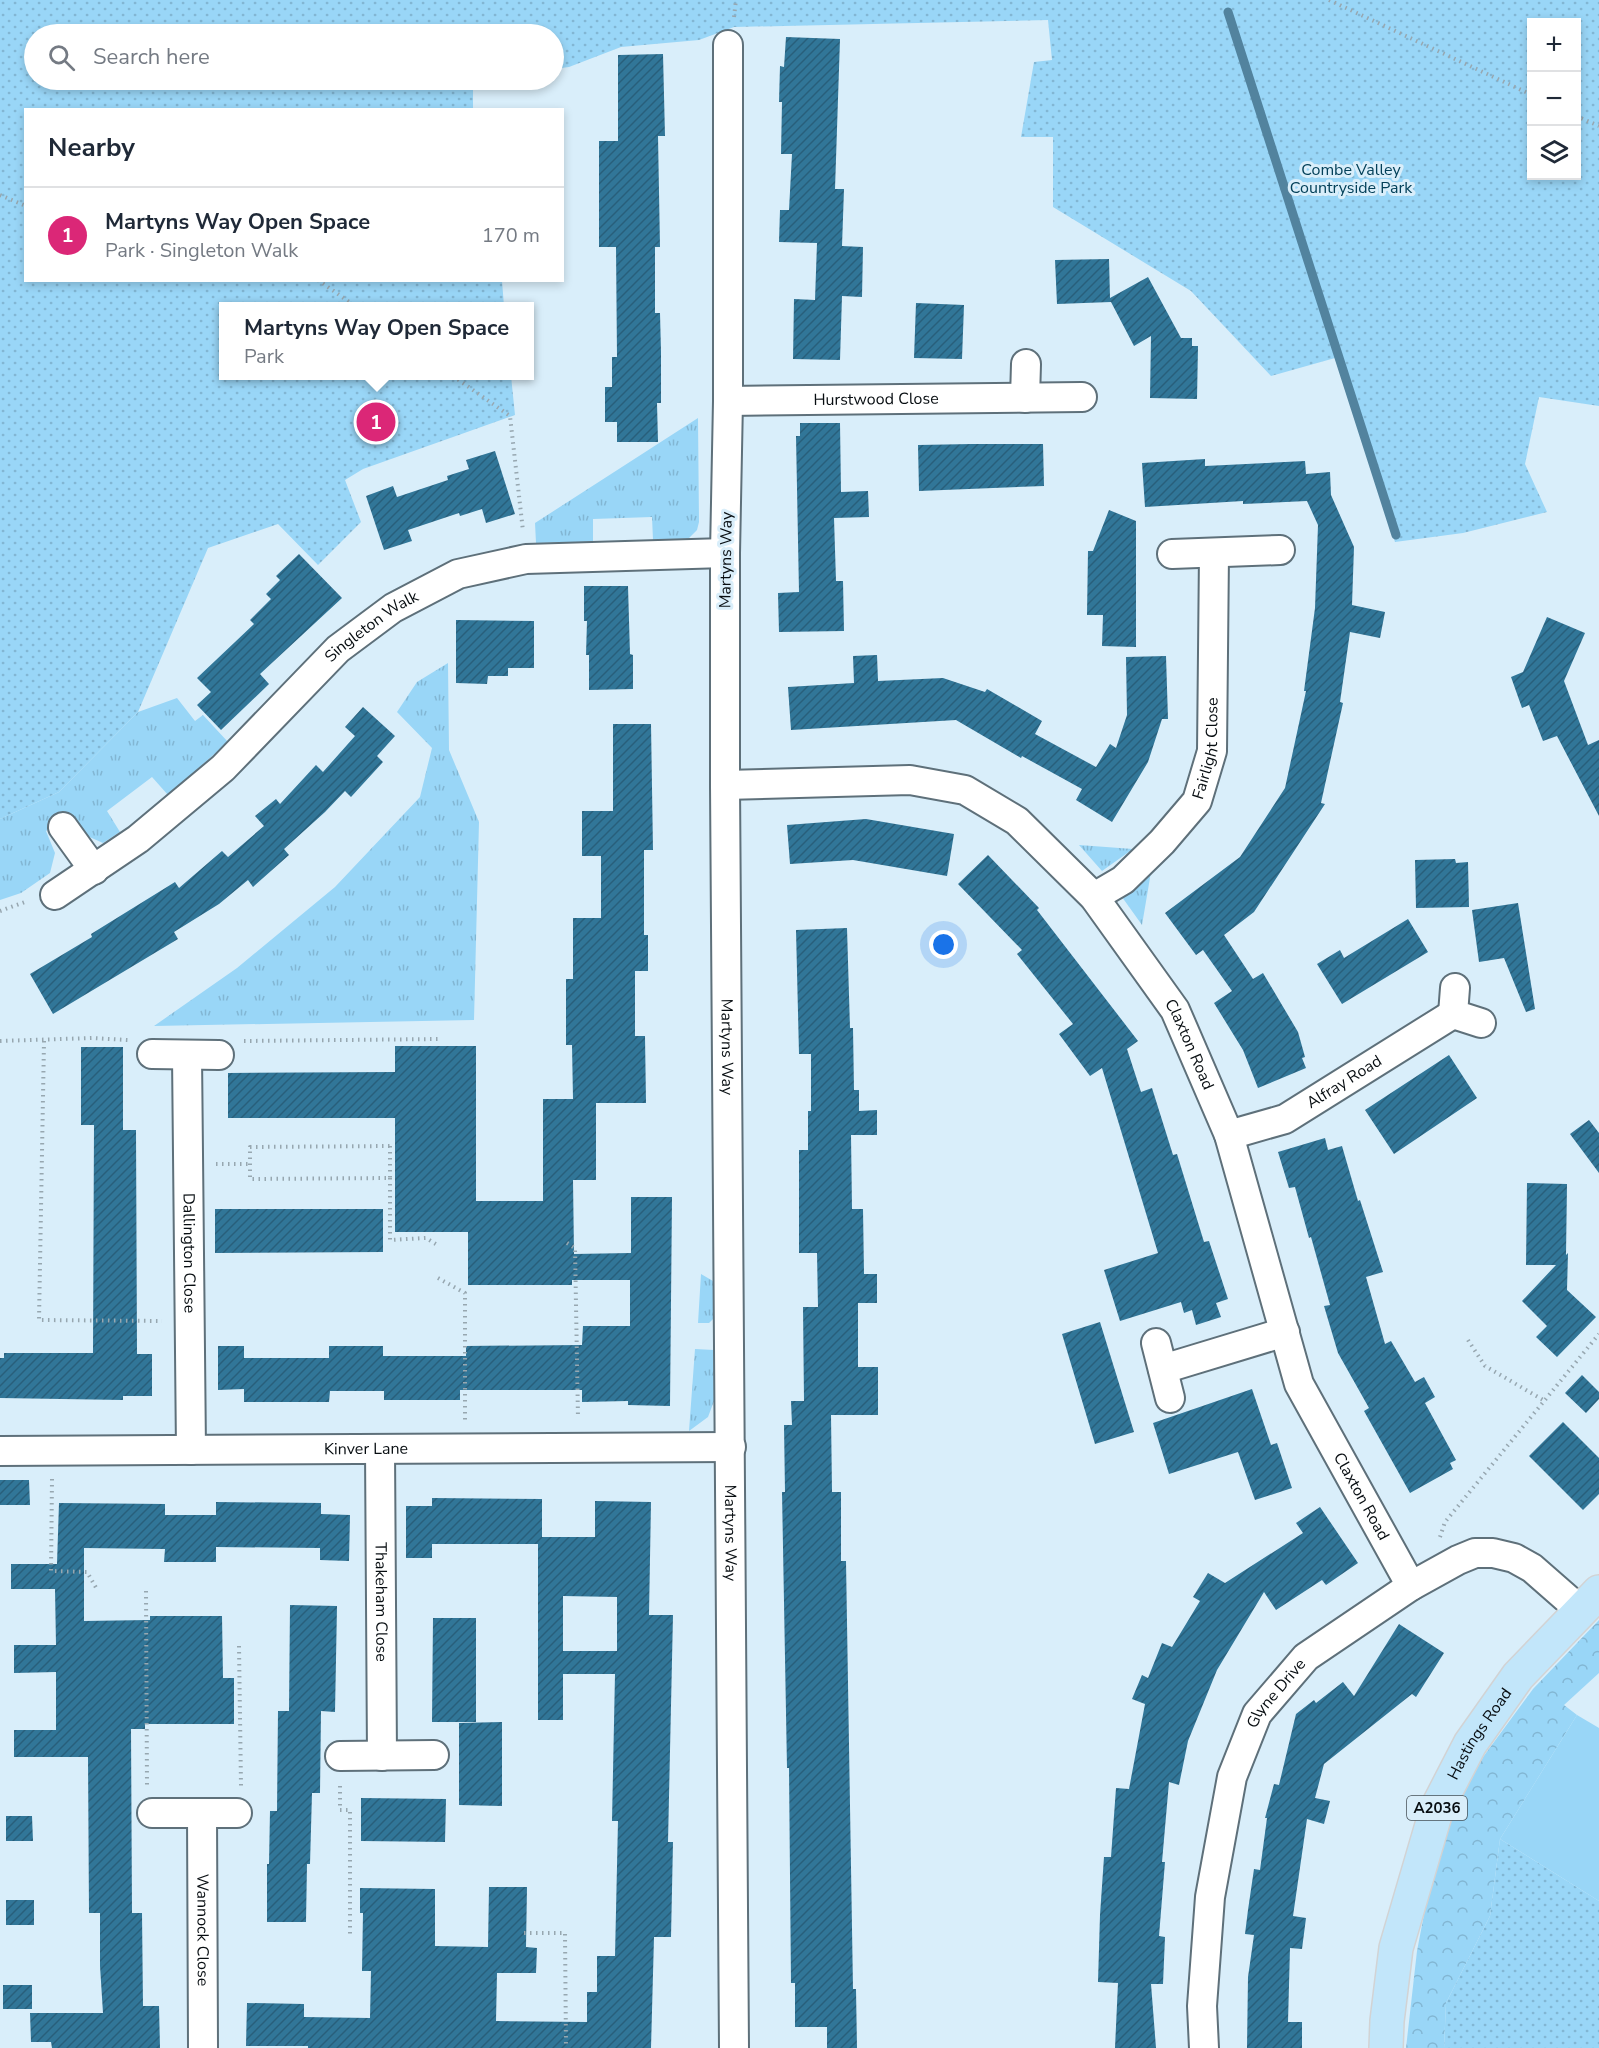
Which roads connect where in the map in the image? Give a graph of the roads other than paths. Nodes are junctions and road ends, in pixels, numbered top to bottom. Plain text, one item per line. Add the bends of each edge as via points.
1 (728, 45) dead end
2 (1026, 364) dead end
3 (1082, 397) dead end
4 (1025, 398) junction
5 (728, 401) junction
6 (1280, 550) dead end
7 (725, 553) junction
8 (1214, 553) junction
9 (1172, 554) dead end
10 (725, 785) junction
11 (63, 827) dead end
12 (94, 870) junction
13 (55, 895) dead end
14 (1094, 897) junction
15 (1481, 1023) dead end
16 (227, 1048) road end
17 (152, 1054) dead end
18 (187, 1055) junction
19 (1229, 1135) junction
20 (1285, 1332) junction
21 (1170, 1398) dead end
22 (731, 1447) junction
23 (380, 1449) junction
24 (191, 1450) junction
25 (0, 1451) edge
26 (1411, 1586) junction
27 (1589, 1601) edge
28 (434, 1755) dead end
29 (382, 1756) junction
30 (340, 1769) road end
31 (152, 1813) dead end
32 (202, 1813) junction
33 (237, 1813) road end
34 (203, 2048) edge
35 (734, 2048) edge
36 (1204, 2048) edge
37 (1386, 2048) edge

1 - 5 street, Martyns Way
2 - 4 street
3 - 4 street, Hurstwood Close
4 - 5 street, Hurstwood Close
5 - 7 street, Martyns Way
6 - 8 street
7 - 10 street, Martyns Way
7 - 12 street, Singleton Walk via 526,559 458,574 393,608 338,649 223,768
8 - 9 street
8 - 14 street, Fairlight Close via 1212,751 1197,801 1123,880
10 - 14 street, Claxton Road via 910,780 965,790 1017,821
10 - 22 street, Martyns Way
11 - 12 street
12 - 13 street, Singleton Walk
14 - 19 street, Claxton Road via 1175,1010
15 - 19 street, Alfray Road via 1454,1001 1285,1119
16 - 18 street
17 - 18 street
18 - 24 street, Dallington Close
19 - 20 street, Claxton Road
20 - 21 street via 1159,1356
20 - 26 street, Claxton Road via 1299,1384
22 - 23 street, Kinver Lane
22 - 35 street, Martyns Way
23 - 24 street, Kinver Lane
23 - 29 street, Thakeham Close
24 - 25 street, Kinver Lane
26 - 27 street, Glyne Drive via 1475,1553 1493,1553 1514,1558
26 - 36 street, Glyne Drive via 1306,1657 1257,1714 1232,1777 1210,1897
27 - 37 main road, Hastings Road / A2036 via 1518,1676 1470,1744 1437,1809 1396,1948
28 - 29 street
29 - 30 street
31 - 32 street
32 - 33 street
32 - 34 street, Wannock Close

